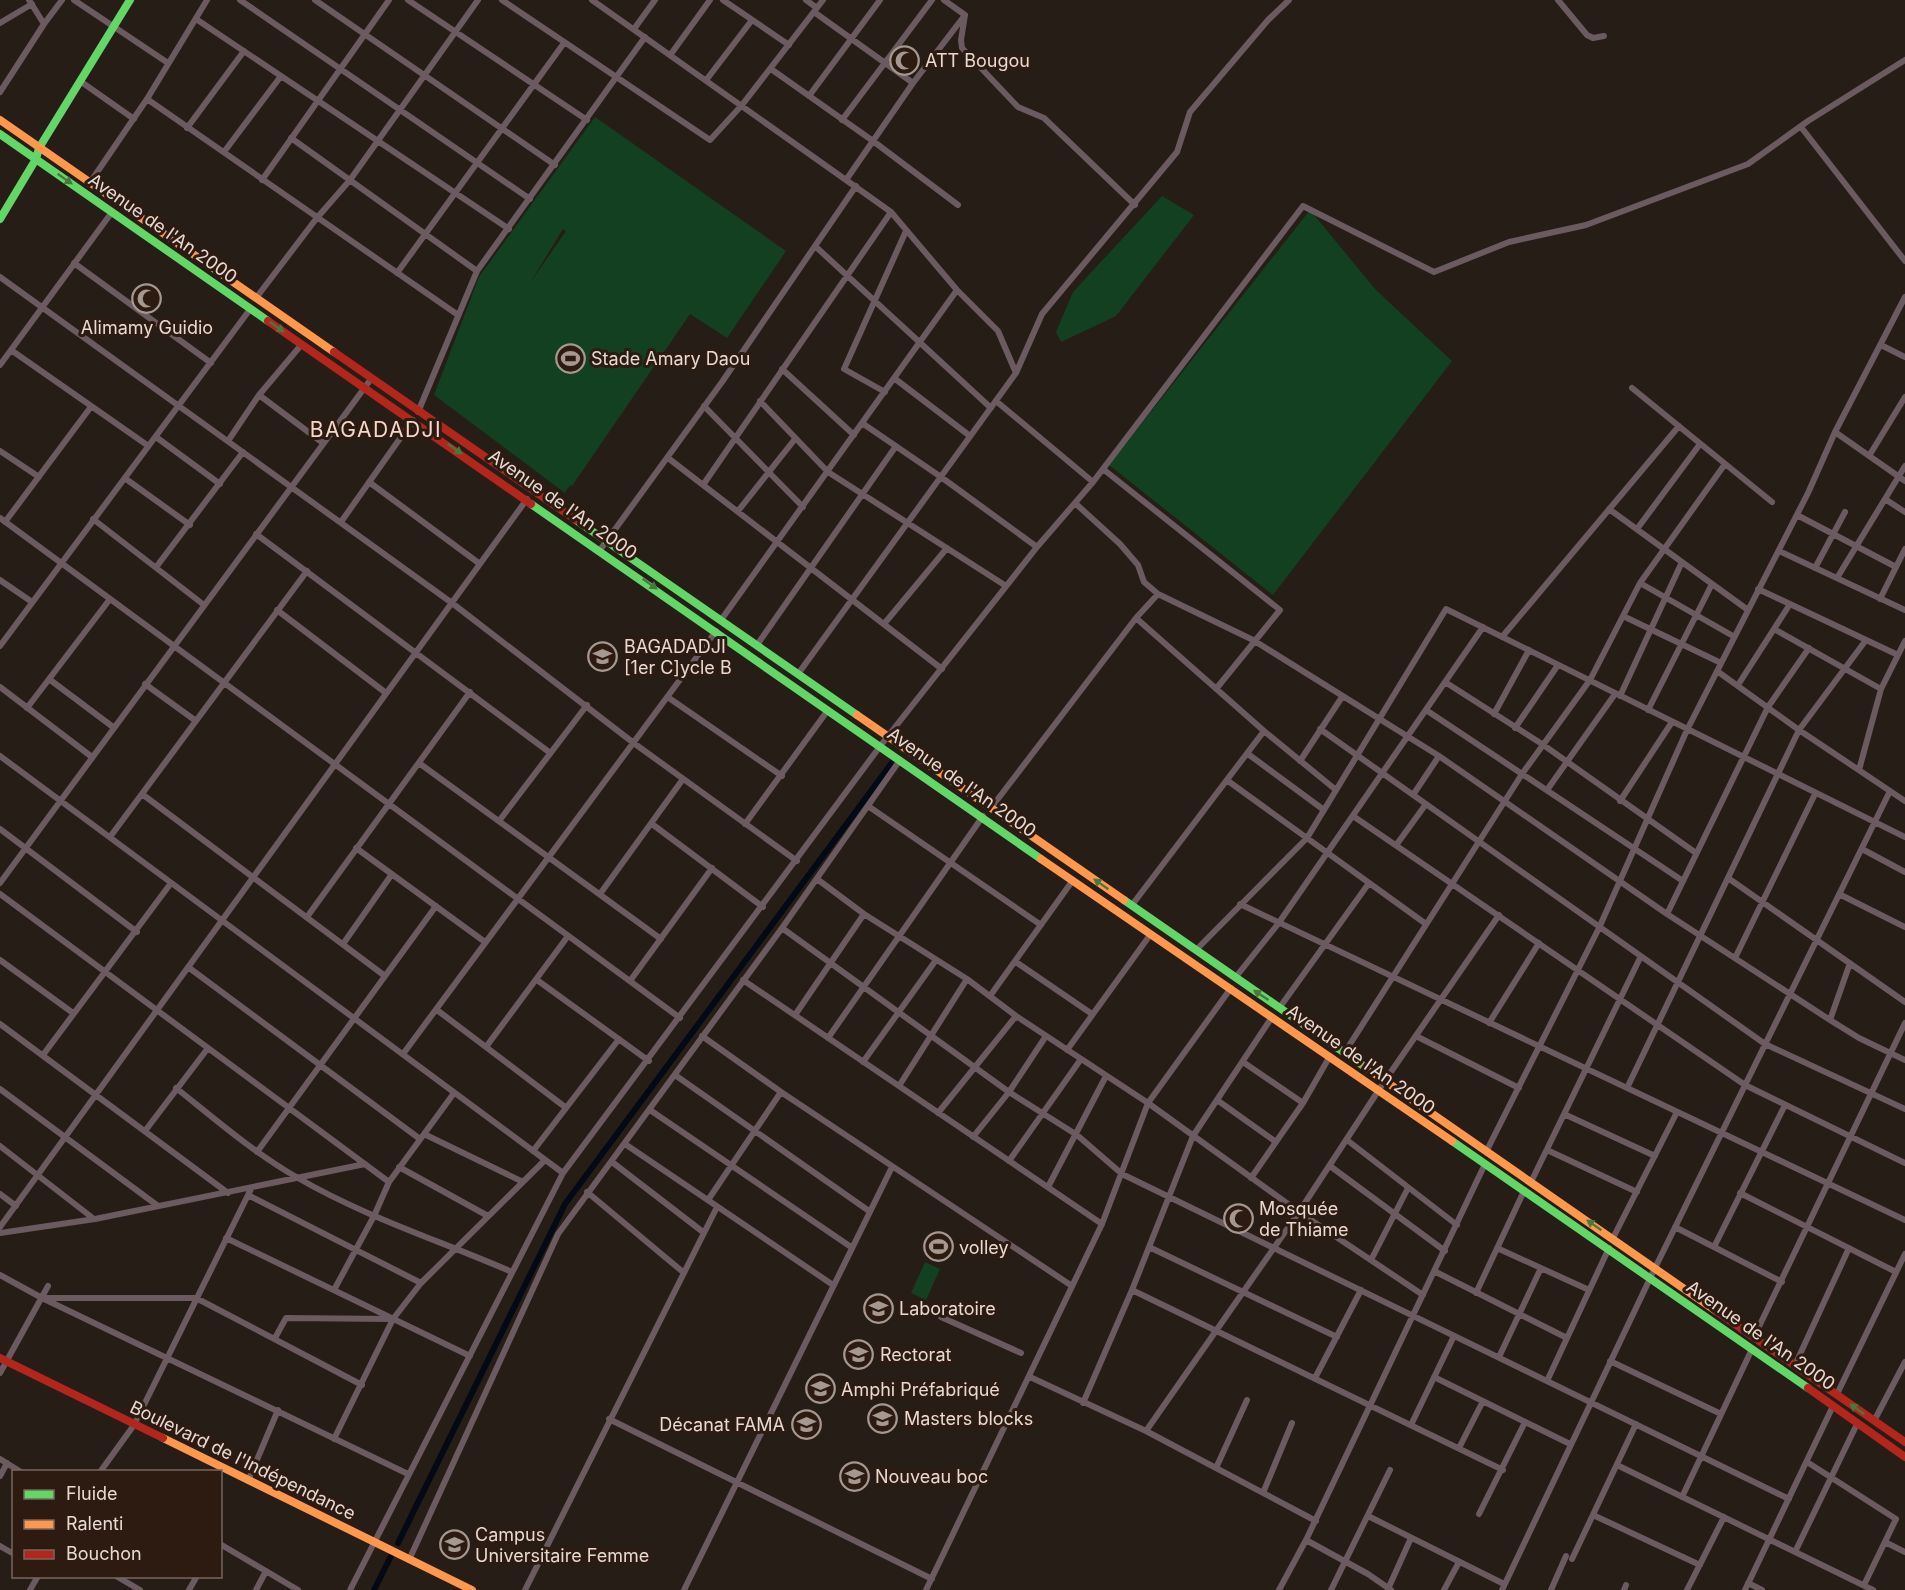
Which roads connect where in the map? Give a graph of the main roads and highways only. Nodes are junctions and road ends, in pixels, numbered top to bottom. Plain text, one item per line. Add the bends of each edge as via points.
1 (130, 0) edge
2 (0, 120) edge
3 (0, 134) edge
4 (39, 148) junction
5 (36, 159) junction
6 (0, 219) edge
7 (4, 1360) edge
8 (1905, 1442) edge
9 (1905, 1457) edge
10 (472, 1590) edge

1 - 4 main road
2 - 4 main road, Avenue de l'An 2000
3 - 5 main road, Avenue de l'An 2000
4 - 5 main road
8 -> 4 main road, Avenue de l'An 2000
5 - 6 main road
5 -> 9 main road, Avenue de l'An 2000
7 - 10 main road, Boulevard de l'Indépendance

